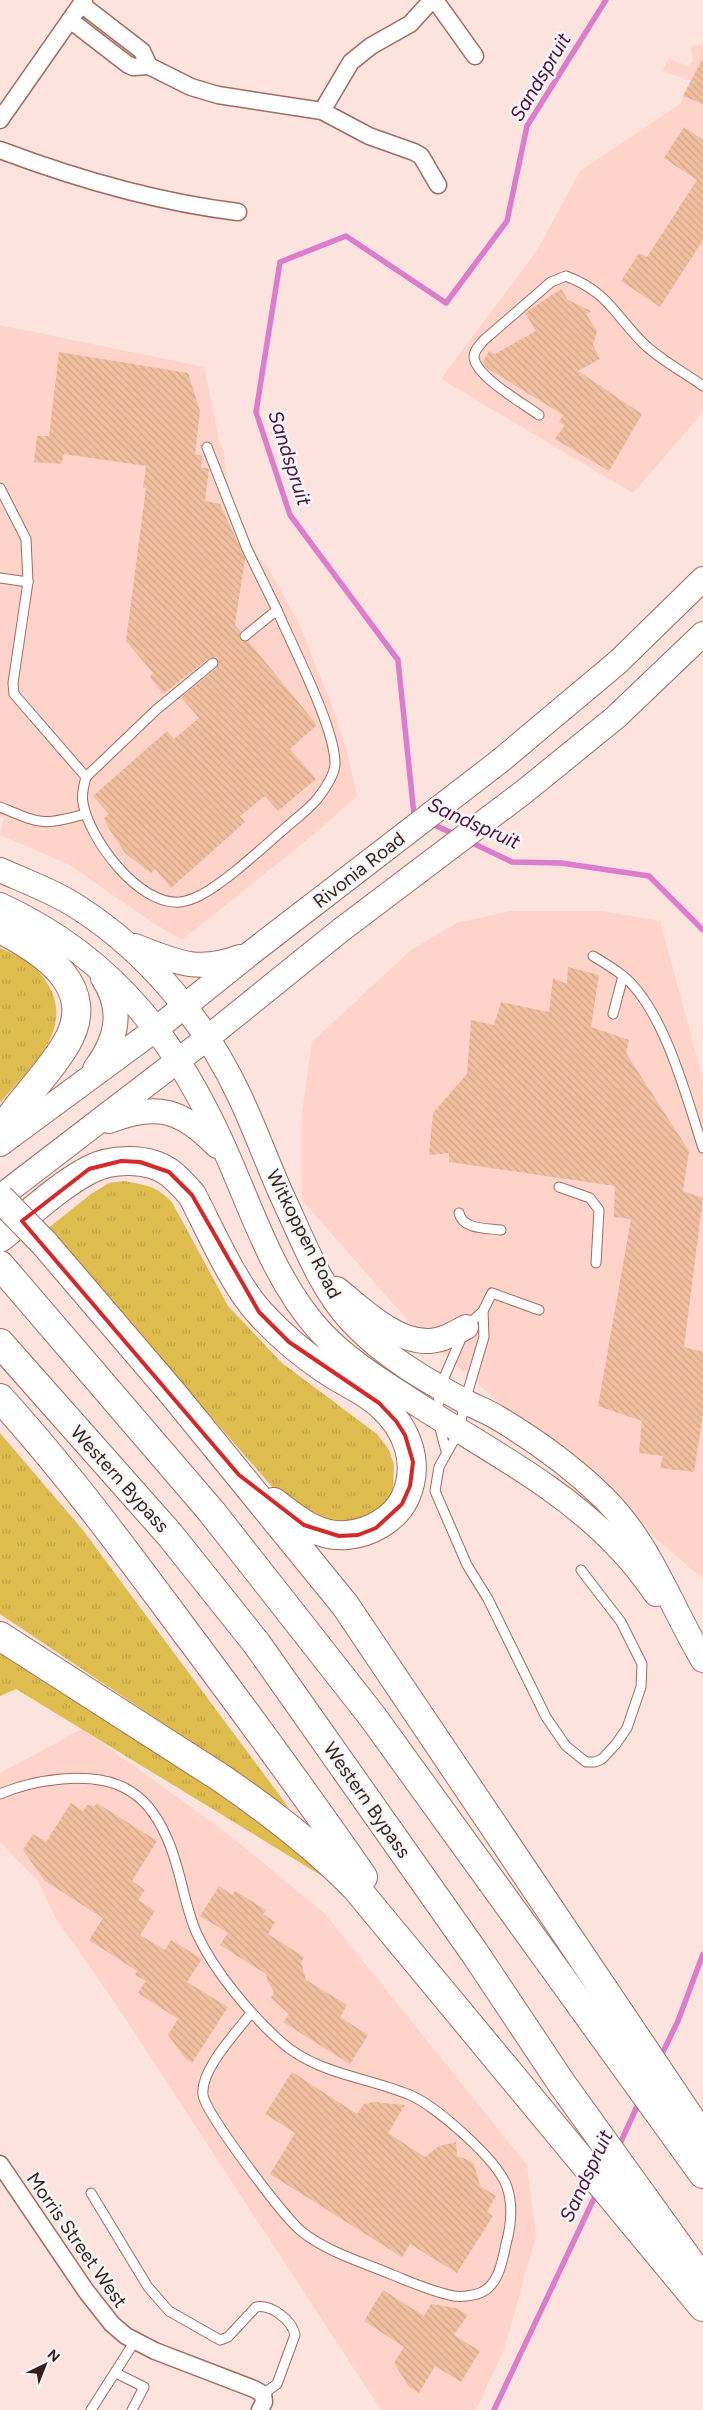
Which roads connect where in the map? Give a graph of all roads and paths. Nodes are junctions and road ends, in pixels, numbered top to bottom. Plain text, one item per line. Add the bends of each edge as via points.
1 (434, 0) edge
2 (82, 2) edge
3 (70, 20) junction
4 (475, 56) dead end
5 (149, 66) junction
6 (322, 111) junction
7 (0, 120) edge
8 (0, 150) edge
9 (438, 185) dead end
10 (238, 212) dead end
11 (703, 386) edge
12 (539, 415) dead end
13 (207, 447) dead end
14 (0, 488) edge
15 (0, 578) edge
16 (703, 579) edge
17 (28, 582) junction
18 (277, 610) junction
19 (703, 634) edge
20 (245, 636) dead end
21 (213, 663) dead end
22 (86, 777) junction
23 (0, 807) edge
24 (85, 814) junction
25 (0, 870) edge
26 (0, 905) edge
27 (0, 929) edge
28 (127, 943) junction
29 (252, 952) junction
30 (593, 956) dead end
31 (94, 964) junction
32 (623, 976) junction
33 (184, 1007) junction
34 (613, 1014) dead end
35 (156, 1029) junction
36 (206, 1039) junction
37 (179, 1060) junction
38 (88, 1078) junction
39 (89, 1129) junction
40 (0, 1132) edge
41 (0, 1144) edge
42 (703, 1148) edge
43 (228, 1156) junction
44 (559, 1187) dead end
45 (0, 1198) edge
46 (459, 1213) dead end
47 (501, 1230) dead end
48 (0, 1238) edge
49 (596, 1262) dead end
50 (5, 1271) edge
51 (320, 1276) junction
52 (539, 1310) dead end
53 (475, 1319) junction
54 (0, 1344) edge
55 (440, 1387) junction
56 (0, 1398) edge
57 (465, 1401) junction
58 (437, 1417) junction
59 (459, 1431) junction
60 (446, 1451) junction
61 (239, 1475) junction
62 (581, 1570) dead end
63 (0, 1636) edge
64 (697, 1650) edge
65 (0, 1794) edge
66 (444, 1994) junction
67 (251, 2013) junction
68 (692, 2134) edge
69 (0, 2164) edge
70 (703, 2174) edge
71 (91, 2193) dead end
72 (641, 2211) junction
73 (703, 2280) edge
74 (703, 2307) edge
75 (135, 2341) junction
76 (116, 2373) junction
77 (262, 2402) edge
78 (91, 2410) edge
79 (132, 2410) edge

1 - 4 street
1 - 6 street via 410,24 371,46 351,62
2 - 3 street
2 - 5 street via 142,51
3 - 5 street via 127,64
3 - 7 street
5 - 6 street via 191,87 218,95
6 - 9 street via 369,136 421,156
8 - 10 street via 45,167 155,199
11 - 12 lane via 644,344 620,314 596,292 566,276 551,282 484,340 474,356 485,376
13 - 18 lane via 247,549
14 - 17 lane via 26,539
15 - 17 lane
16 - 29 main road, Rivonia Road via 618,662 500,761
17 - 22 lane via 14,694
18 - 20 lane
18 - 24 lane via 324,720 334,753 335,767 317,799 209,890 192,900 180,902 154,896 135,884 105,851
19 - 36 main road, Rivonia Road via 616,717 525,792 341,930
21 - 22 lane via 156,710
22 - 24 lane via 82,801
23 - 24 lane via 46,823
25 - 28 main road, Witkoppen Road via 78,907
26 - 31 main road, Witkoppen Road via 50,932
27 - 40 highway via 28,944 56,965 71,988 75,1015 65,1045
28 - 29 main road via 195,966 219,963
28 - 33 main road, Witkoppen Road
29 - 33 main road, Rivonia Road
30 - 32 lane
31 - 35 main road, Witkoppen Road
31 - 38 main road via 114,1001 117,1023 110,1045
32 - 34 lane
32 - 42 lane via 641,995 656,1021 675,1064
33 - 35 main road, Rivonia Road
33 - 36 main road, Witkoppen Road
35 - 37 main road, Witkoppen Road
35 - 38 main road, Rivonia Road
36 - 37 main road, Rivonia Road
36 - 51 main road, Witkoppen Road via 239,1095
37 - 39 main road, Rivonia Road
37 - 43 main road, Witkoppen Road
38 - 41 main road, Rivonia Road
39 - 43 main road via 136,1111 164,1111 184,1118
39 - 45 main road, Rivonia Road
43 - 58 main road, Witkoppen Road via 270,1255 309,1318 329,1341 365,1370
44 - 49 lane via 590,1198 599,1210
45 - 61 highway, bridge via 44,1243
46 - 47 lane via 467,1224
48 - 61 highway via 89,1169 130,1162 156,1166 169,1172 192,1195 246,1295 259,1312 288,1342 379,1403 406,1436 413,1462 410,1486 402,1504 389,1517 376,1528 339,1536 304,1525
50 - 68 highway via 211,1511 372,1716 595,2024
51 - 53 main road via 381,1322 407,1337 430,1341 443,1339
51 - 55 main road, Witkoppen Road via 350,1320 375,1344
52 - 53 lane via 492,1293
53 - 55 lane
53 - 57 lane via 485,1328 484,1337
54 - 72 highway, Western Bypass via 170,1535 257,1644 468,1944 562,2084
55 - 57 main road, Witkoppen Road
55 - 58 lane
56 - 66 highway via 82,1494 243,1708
57 - 59 lane
57 - 64 main road, Witkoppen Road via 498,1418 558,1459 612,1506 650,1558
58 - 59 main road, Witkoppen Road
58 - 60 lane
59 - 60 lane
59 - 64 main road, Witkoppen Road via 524,1471 594,1524 637,1569
60 - 62 lane via 435,1491 460,1551 488,1599 546,1717 566,1746 586,1762 594,1762 602,1759 627,1728 641,1688 642,1664 621,1622
61 - 68 highway via 345,1605 615,2006
63 - 66 highway via 228,1783 298,1835 356,1888
65 - 67 lane via 39,1781 88,1777 111,1780 129,1790 146,1805 167,1836 198,1936
66 - 72 highway via 539,2108
67 - 67 lane via 211,2067 203,2094 217,2122 277,2205 297,2228 337,2253 458,2297 478,2294 489,2287 499,2274 510,2232 507,2187 498,2169 428,2104 408,2094 310,2062 283,2044
68 - 70 highway
69 - 75 street, Morris Street West via 99,2309 112,2324
71 - 77 lane via 148,2287 169,2311 220,2340 228,2337 256,2307 261,2306 276,2312 294,2327 295,2335 277,2384
72 - 73 highway, Western Bypass
72 - 74 highway
75 - 76 lane
75 - 77 street, Morris Street West
76 - 78 lane
76 - 79 lane via 144,2387

